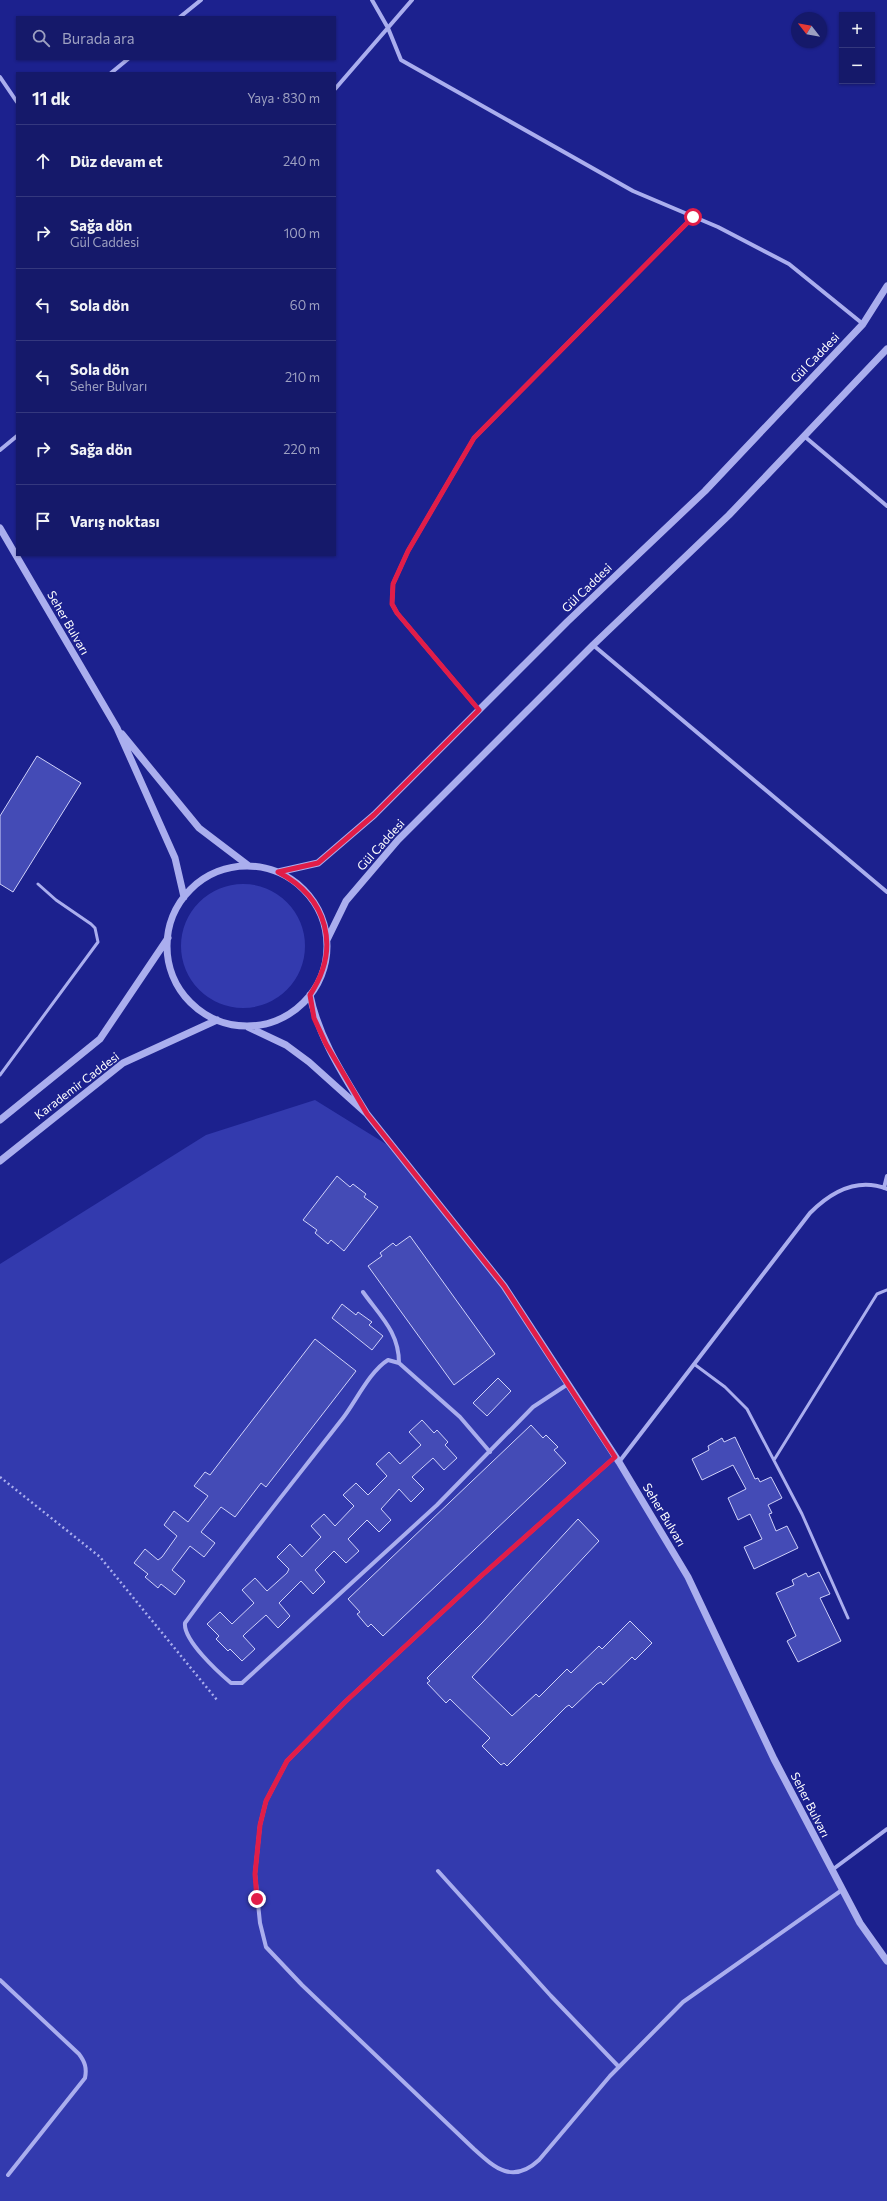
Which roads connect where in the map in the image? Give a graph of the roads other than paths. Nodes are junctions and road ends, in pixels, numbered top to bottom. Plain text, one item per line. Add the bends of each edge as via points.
1 (201, 0) edge
2 (372, 0) edge
3 (412, 0) edge
4 (181, 16) edge
5 (388, 28) junction
6 (127, 60) edge
7 (112, 72) edge
8 (0, 77) edge
9 (336, 88) edge
10 (16, 101) edge
11 (693, 217) junction
12 (887, 286) edge
13 (863, 324) junction
14 (887, 348) edge
15 (804, 436) junction
16 (16, 437) edge
17 (0, 450) edge
18 (887, 506) edge
19 (0, 528) edge
20 (16, 555) edge
21 (16, 556) edge
22 (593, 645) junction
23 (479, 710) junction
24 (117, 728) junction
25 (249, 866) junction
26 (278, 872) junction
27 (38, 884) dead end
28 (887, 892) edge
29 (184, 897) junction
30 (168, 937) junction
31 (327, 940) junction
32 (310, 995) junction
33 (217, 1020) junction
34 (246, 1026) junction
35 (0, 1075) edge
36 (367, 1114) junction
37 (0, 1120) edge
38 (0, 1161) edge
39 (887, 1176) edge
40 (885, 1188) edge
41 (887, 1290) edge
42 (362, 1292) dead end
43 (399, 1364) junction
44 (694, 1364) junction
45 (568, 1384) junction
46 (490, 1452) junction
47 (617, 1460) junction
48 (774, 1460) junction
49 (848, 1618) dead end
50 (887, 1829) edge
51 (832, 1870) junction
52 (438, 1871) dead end
53 (842, 1890) junction
54 (887, 1961) edge
55 (0, 1980) edge
56 (619, 2067) junction
57 (8, 2175) dead end

1 - 4 street
2 - 5 street
3 - 5 street
5 - 9 street
5 - 11 street via 401,60 633,192
6 - 7 street
8 - 10 street
11 - 13 street via 789,264
11 - 23 street via 474,438 408,551 393,584 392,604 397,613
12 - 13 street, Gül Caddesi
13 - 23 street, Gül Caddesi via 705,490
14 - 15 street, Gül Caddesi
15 - 18 street
15 - 22 street, Gül Caddesi via 729,515
16 - 17 street
19 - 20 street, Seher Bulvarı
21 - 24 street, Seher Bulvarı
22 - 28 street
22 - 31 street, Gül Caddesi via 398,840 346,901
23 - 26 street, Gül Caddesi via 374,815 318,863
24 - 25 street, Seher Bulvarı via 199,828
24 - 29 street, Seher Bulvarı via 175,858
25 - 26 street
25 - 29 street via 220,871 195,886
26 - 31 street via 297,883 312,899 320,912
27 - 35 lane via 95,928 98,942
29 - 30 street via 171,923
30 - 33 street via 170,967 183,994 192,1004
30 - 37 street, Karademir Caddesi via 100,1039
31 - 32 street via 324,969
32 - 34 street via 288,1015 268,1023
32 - 36 street, Seher Bulvarı via 314,1018 326,1044
33 - 34 street via 231,1025
33 - 38 street, Karademir Caddesi via 124,1063
34 - 36 street, Seher Bulvarı via 286,1045
36 - 45 street, Seher Bulvarı via 504,1286
39 - 40 street
40 - 44 street via 863,1185 843,1188 824,1198
41 - 48 lane via 877,1294
42 - 43 street via 395,1336 399,1348
43 - 46 street via 460,1417
43 - 46 street via 388,1360 375,1372 354,1404 229,1562 185,1623 186,1633 219,1673 231,1683 242,1682 437,1505
44 - 47 street
44 - 48 lane via 725,1387 746,1410
45 - 46 street via 533,1407
45 - 47 street, Seher Bulvarı
47 - 51 street, Seher Bulvarı via 688,1577 774,1759
47 - 56 street via 480,1577 345,1702 287,1761 266,1801 260,1825 255,1874 260,1923 266,1947 474,2150 494,2166 506,2172 528,2170
48 - 49 lane via 802,1514
50 - 51 street
51 - 53 street, Seher Bulvarı
52 - 56 street
53 - 54 street, Seher Bulvarı via 860,1923
53 - 56 street via 683,2002
55 - 57 street via 79,2054 87,2072 86,2078

